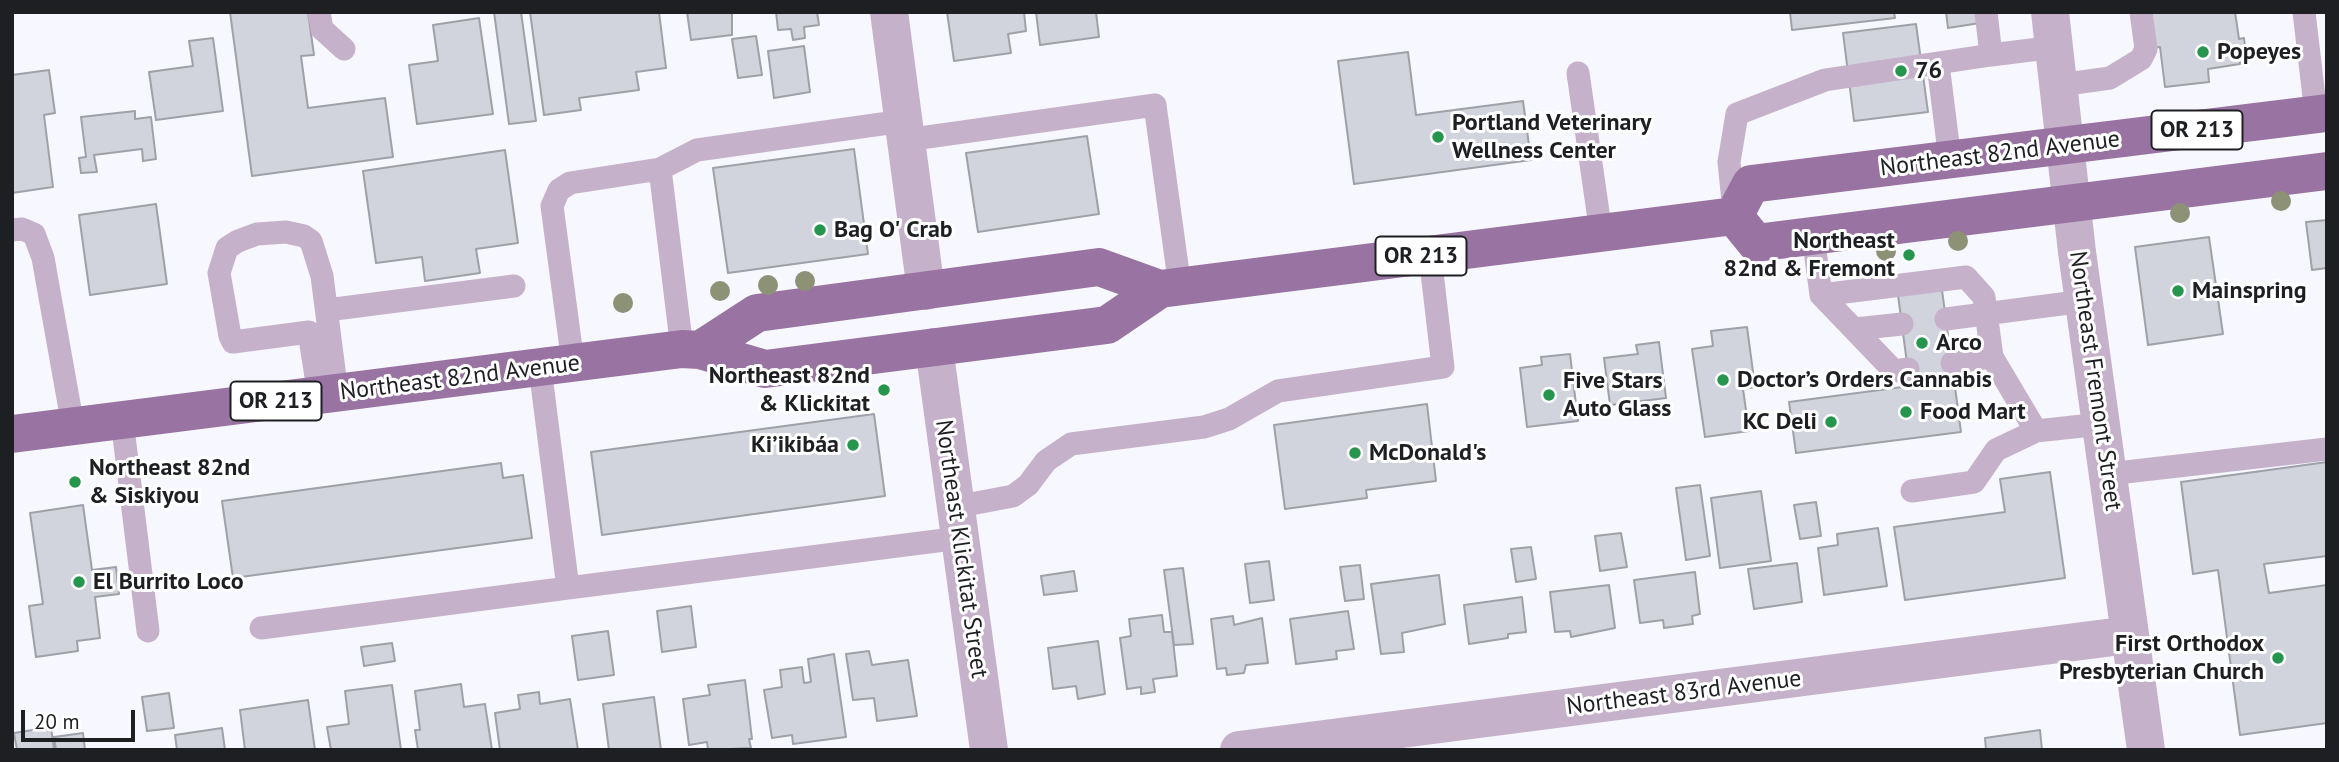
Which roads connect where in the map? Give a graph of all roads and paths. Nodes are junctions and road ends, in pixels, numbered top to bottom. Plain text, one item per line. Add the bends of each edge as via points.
1 (320, 12) edge
2 (889, 12) edge
3 (1986, 12) edge
4 (2141, 12) edge
5 (2304, 12) edge
6 (2052, 30) edge
7 (344, 49) dead end
8 (1992, 55) junction
9 (1938, 64) junction
10 (1578, 74) dead end
11 (2060, 85) junction
12 (2321, 114) edge
13 (904, 130) junction
14 (2067, 147) junction
15 (1950, 160) junction
16 (660, 169) junction
17 (2327, 171) edge
18 (2073, 203) junction
19 (1734, 216) junction
20 (12, 230) edge
21 (1601, 233) junction
22 (1813, 236) junction
23 (1430, 255) junction
24 (514, 286) dead end
25 (1170, 288) junction
26 (926, 291) junction
27 (1821, 295) junction
28 (2084, 301) junction
29 (327, 310) junction
30 (1986, 314) junction
31 (1946, 319) dead end
32 (1902, 324) dead end
33 (1855, 329) junction
34 (934, 347) junction
35 (691, 350) junction
36 (1992, 357) junction
37 (1952, 363) dead end
38 (556, 366) junction
39 (1908, 369) dead end
40 (328, 394) junction
41 (122, 420) junction
42 (2101, 424) junction
43 (73, 426) junction
44 (2036, 431) junction
45 (12, 434) edge
46 (2327, 449) edge
47 (2108, 474) junction
48 (1912, 491) dead end
49 (957, 522) junction
50 (568, 588) junction
51 (261, 628) dead end
52 (148, 631) dead end
53 (2129, 635) junction
54 (989, 750) edge
55 (1240, 750) edge
56 (2146, 750) edge

1 - 7 lane via 322,29
2 - 13 street
3 - 8 lane
4 - 11 lane via 2146,50 2141,59 2110,78
5 - 12 lane
6 - 8 lane
6 - 11 street, Northeast Fremont Street
8 - 9 lane
9 - 15 lane
9 - 19 lane via 1825,80 1737,114 1729,162
10 - 21 lane
11 - 14 street, Northeast Fremont Street
12 - 14 main road, Northeast 82nd Avenue / OR 213
13 - 16 lane via 696,149
13 - 25 lane via 1156,105
13 - 26 street
14 - 15 main road, Northeast 82nd Avenue / OR 213
14 - 18 street, Northeast Fremont Street
15 - 19 main road, Northeast 82nd Avenue / OR 213 via 1751,184
16 - 35 lane
16 - 38 lane via 570,183 559,190 552,206
17 - 18 main road, OR 213
18 - 22 main road, OR 213
18 - 28 street, Northeast Fremont Street
19 - 21 main road, Northeast 82nd Avenue / OR 213
19 - 22 main road, OR 213 via 1756,243
20 - 43 lane via 34,234 43,258
21 - 23 main road, Northeast 82nd Avenue / OR 213
22 - 27 lane
23 - 25 main road, Northeast 82nd Avenue / OR 213
23 - 49 lane via 1443,367 1278,391 1205,427 1071,444 1046,461 1013,496
24 - 29 lane
25 - 26 main road, Northeast 82nd Avenue / OR 213 via 1099,267
25 - 34 main road, Northeast 82nd Avenue / OR 213 via 1107,325
26 - 35 main road, Northeast 82nd Avenue / OR 213 via 757,313
27 - 30 lane via 1966,277 1984,297
27 - 33 lane
28 - 30 lane
28 - 42 street, Northeast Fremont Street
29 - 40 lane
29 - 40 lane via 322,276 311,241 304,236 257,234 227,248 219,273 233,342 309,332
30 - 31 lane
30 - 36 lane
32 - 33 lane
33 - 39 lane via 1894,371
34 - 35 main road, Northeast 82nd Avenue / OR 213 via 765,369
34 - 49 street, Northeast Klickitat Street
35 - 38 main road, Northeast 82nd Avenue / OR 213
36 - 37 lane
36 - 44 lane
38 - 40 main road, Northeast 82nd Avenue / OR 213
38 - 50 lane
40 - 41 main road, Northeast 82nd Avenue / OR 213
41 - 43 main road, Northeast 82nd Avenue / OR 213
41 - 52 lane
42 - 44 lane
42 - 47 street, Northeast Fremont Street
43 - 45 main road, Northeast 82nd Avenue / OR 213
44 - 48 lane via 1996,450 1974,482
46 - 47 lane
47 - 53 street, Northeast Fremont Street
49 - 50 lane
49 - 54 street, Northeast Klickitat Street
50 - 51 lane
53 - 55 street, Northeast 83rd Avenue
53 - 56 street, Northeast Fremont Street

